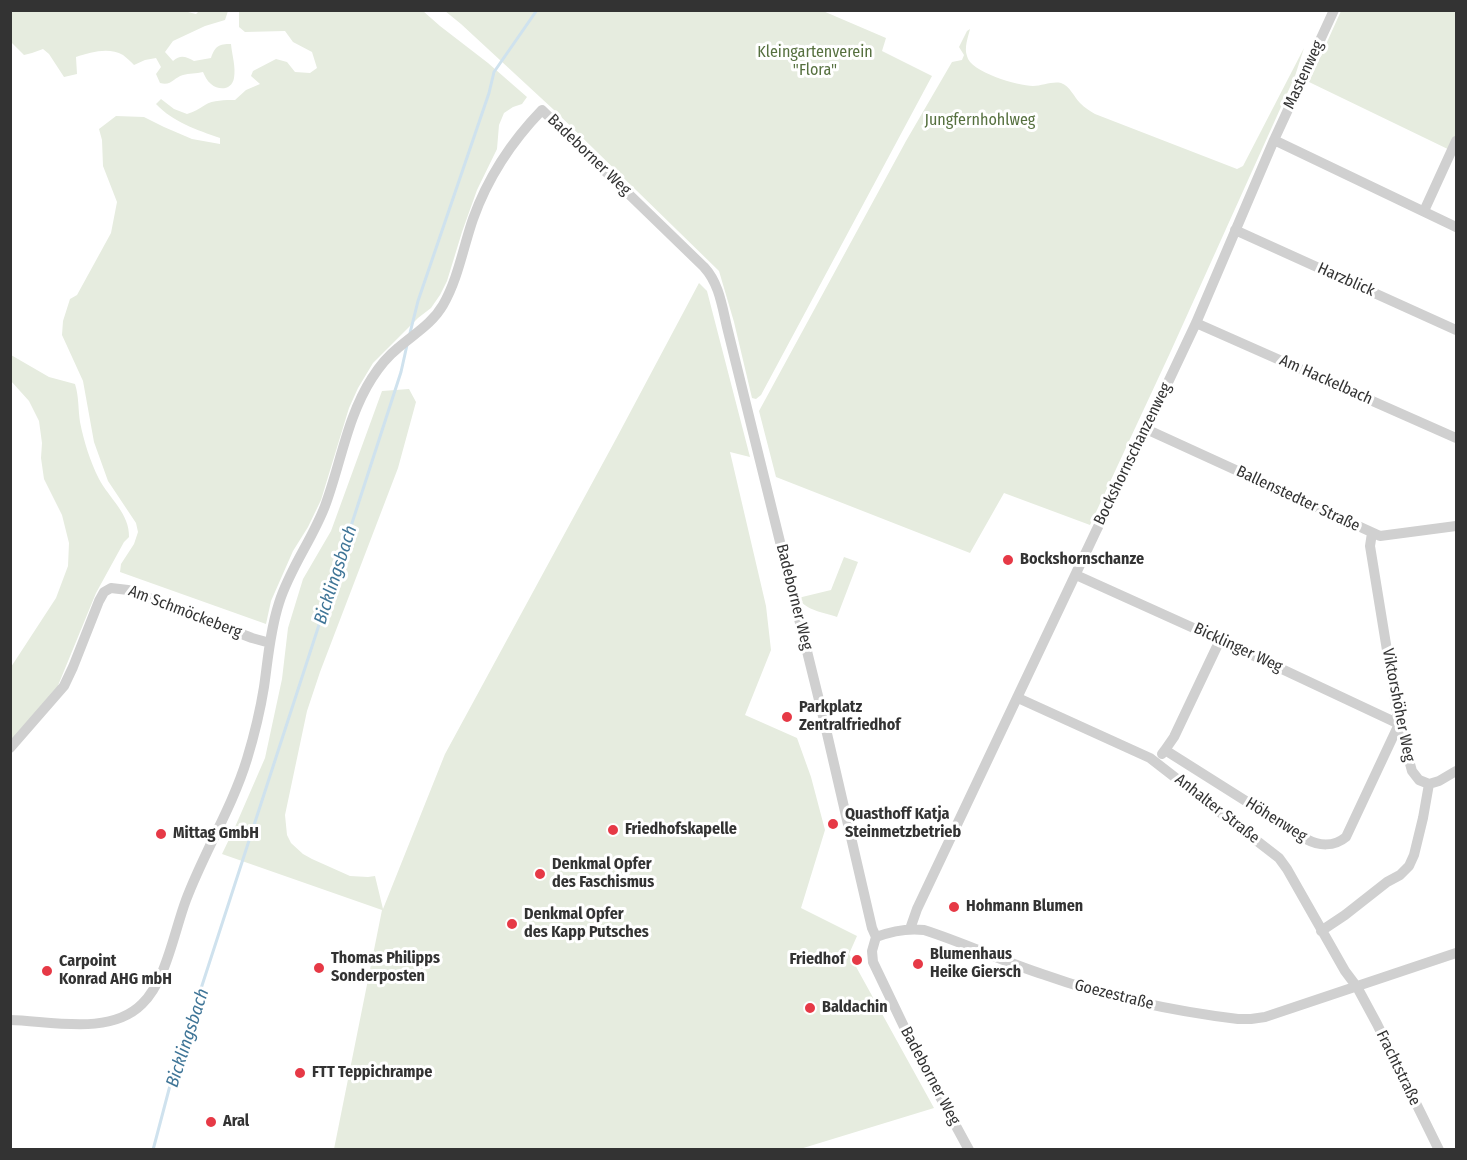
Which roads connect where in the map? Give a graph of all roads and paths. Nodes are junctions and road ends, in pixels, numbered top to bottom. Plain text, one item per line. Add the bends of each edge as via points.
1 (1334, 10) edge
2 (1274, 140) junction
3 (1456, 141) edge
4 (1424, 211) junction
5 (1456, 227) edge
6 (1235, 230) junction
7 (1196, 322) junction
8 (1456, 330) edge
9 (1146, 429) junction
10 (1456, 438) edge
11 (1456, 526) edge
12 (1372, 533) junction
13 (1076, 575) junction
14 (1220, 640) junction
15 (270, 643) junction
16 (1018, 698) junction
17 (1399, 724) junction
18 (10, 748) edge
19 (1165, 750) junction
20 (1150, 758) junction
21 (1456, 771) edge
22 (1429, 784) junction
23 (910, 929) junction
24 (1321, 931) junction
25 (876, 936) junction
26 (1456, 953) edge
27 (1357, 987) junction
28 (10, 1020) edge
29 (969, 1149) edge
30 (1439, 1149) edge

1 - 2 street, Mastenweg
2 - 4 street
2 - 6 street, Bockshornschanzenweg
3 - 4 street
4 - 5 street
6 - 7 street, Bockshornschanzenweg
6 - 8 street, Harzblick
7 - 9 street, Bockshornschanzenweg
7 - 10 street, Am Hackelbach
9 - 12 street, Ballenstedter Straße
9 - 13 street, Bockshornschanzenweg
11 - 12 street, Ballenstedter Straße via 1383,537
12 - 17 street, Viktorshöher Weg via 1370,546
13 - 14 street, Bicklinger Weg
13 - 16 street, Bockshornschanzenweg
14 - 17 street, Bicklinger Weg
14 - 19 street
15 - 18 street, Am Schmöckeberg via 128,590 111,588 99,601 64,687
15 - 25 street, Badeborner Weg via 283,590 321,515 348,428 365,389 387,358 432,320 442,306 486,186 506,153 542,110 704,267 715,283
15 - 28 street via 257,724 243,773 186,898 154,988 135,1011 106,1023
16 - 20 street, Anhalter Straße
16 - 23 street, Bockshornschanzenweg
17 - 19 street, Höhenweg via 1348,833 1342,840 1329,844 1306,839
17 - 22 street, Viktorshöher Weg via 1412,771
19 - 20 street
20 - 24 street, Anhalter Straße via 1279,858
21 - 22 street
22 - 24 street via 1414,855 1405,871
23 - 25 street, Goezestraße
23 - 27 street, Goezestraße via 929,932 1099,993 1223,1017 1265,1017
24 - 27 street, Anhalter Straße
25 - 29 street, Badeborner Weg via 872,951 875,968
26 - 27 street, Goezestraße
27 - 30 street, Frachtstraße

